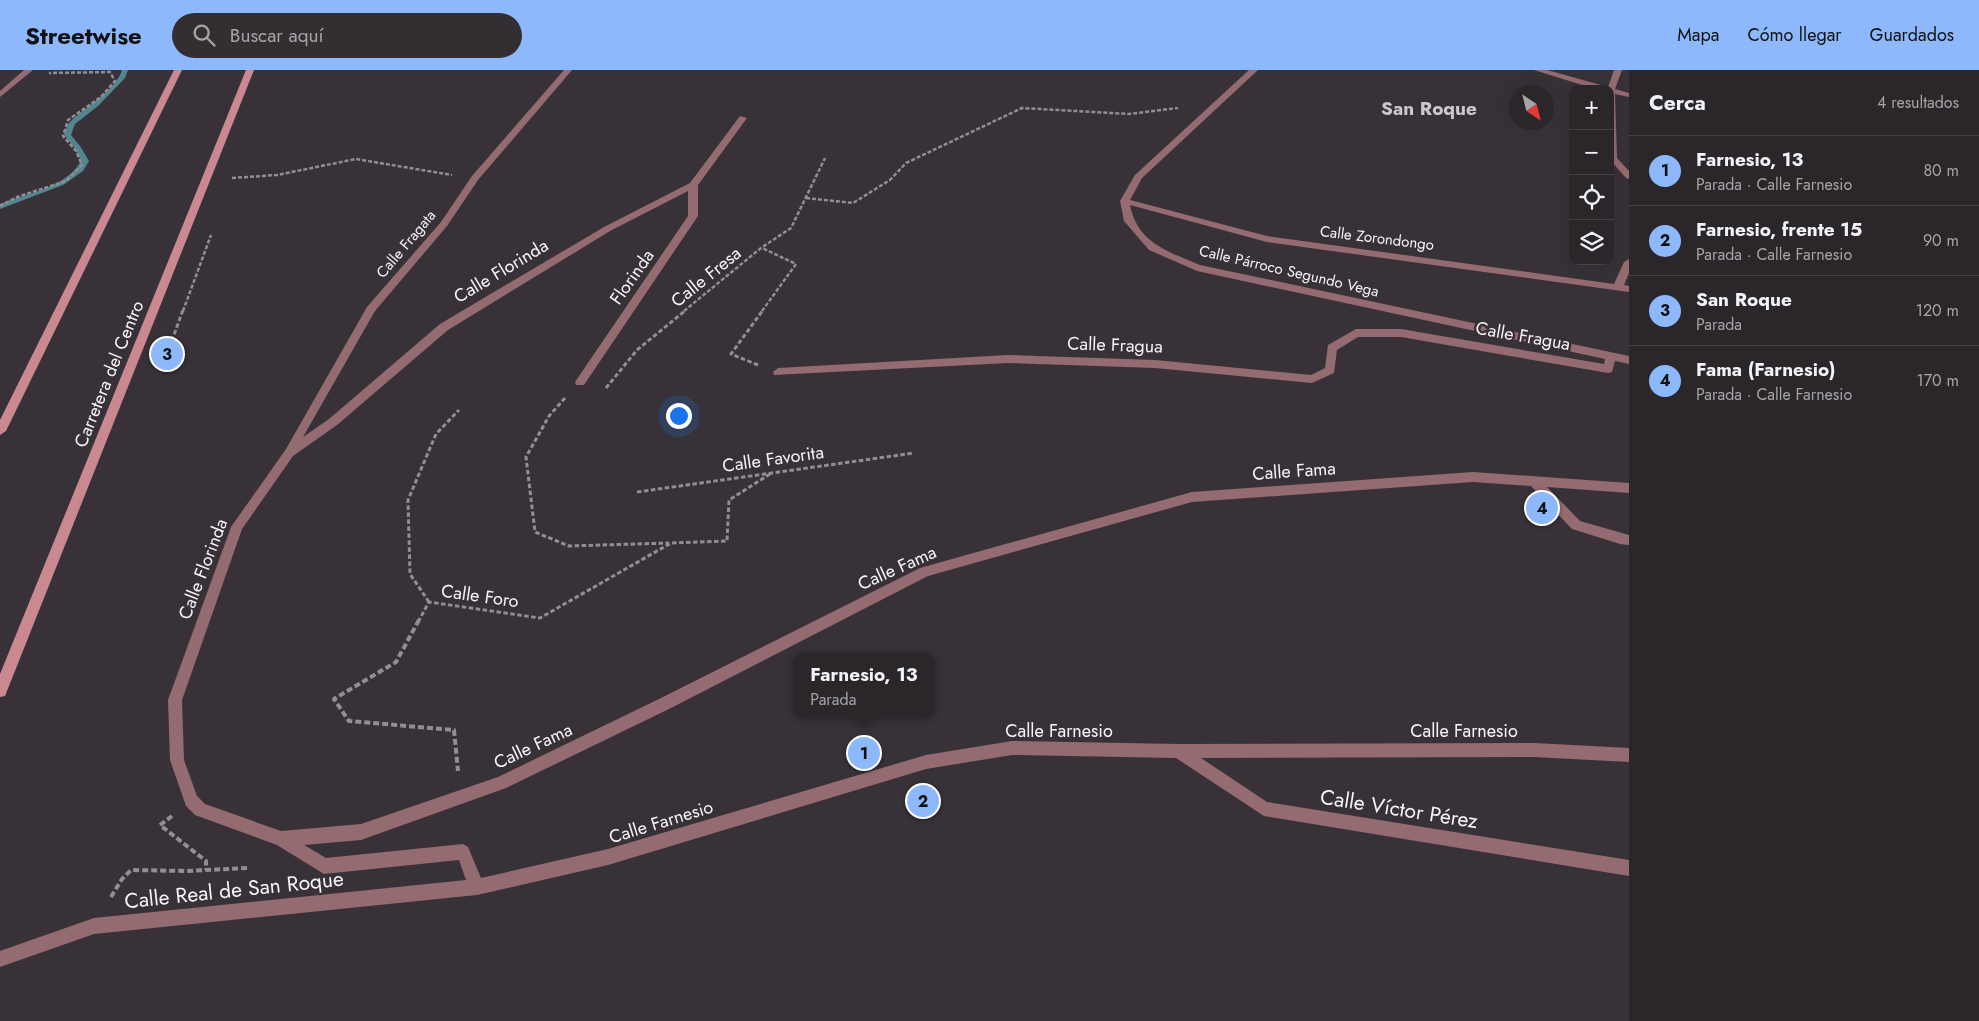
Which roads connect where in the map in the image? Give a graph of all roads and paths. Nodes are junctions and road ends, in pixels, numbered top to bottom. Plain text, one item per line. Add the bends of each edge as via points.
1 (178, 70) edge
2 (250, 70) edge
3 (568, 70) edge
4 (1254, 70) edge
5 (1538, 70) edge
6 (1618, 70) edge
7 (28, 72) edge
8 (1591, 85) edge
9 (1612, 85) edge
10 (1614, 91) edge
11 (0, 94) edge
12 (1629, 95) edge
13 (1206, 113) junction
14 (743, 118) dead end
15 (1612, 130) edge
16 (825, 158) dead end
17 (459, 176) dead end
18 (1629, 176) edge
19 (693, 185) junction
20 (229, 186) dead end
21 (806, 198) junction
22 (1125, 201) junction
23 (0, 206) edge
24 (212, 233) dead end
25 (761, 248) junction
26 (1629, 262) edge
27 (1618, 286) junction
28 (1629, 289) edge
29 (167, 354) dead end
30 (1611, 356) junction
31 (1629, 360) edge
32 (778, 372) joint
33 (580, 382) junction
34 (459, 410) dead end
35 (0, 432) edge
36 (289, 453) junction
37 (914, 453) dead end
38 (770, 474) junction
39 (1534, 481) junction
40 (1629, 488) edge
41 (637, 492) dead end
42 (1629, 540) edge
43 (671, 543) junction
44 (429, 602) junction
45 (0, 691) edge
46 (1178, 751) junction
47 (1629, 755) edge
48 (461, 797) junction
49 (164, 827) dead end
50 (281, 839) junction
51 (247, 868) dead end
52 (1629, 868) edge
53 (206, 870) junction
54 (122, 879) dead end
55 (477, 887) junction
56 (0, 958) edge

1 - 35 main road
2 - 45 main road, Carretera del Centro
3 - 36 street, Calle Fragata via 475,178 444,224 371,309
4 - 13 street
5 - 8 street
6 - 9 street
7 - 11 street
7 - 23 path via 110,72 115,81 100,97 68,120 63,136 76,151 82,165 66,181
10 - 12 street
13 - 21 path via 1180,108 1129,114 1022,108 906,164 890,180 853,203
13 - 22 street via 1138,177
14 - 19 street, Calle Florinda
15 - 18 street via 1613,158
16 - 21 path, Calle Fresa
17 - 20 path via 356,159 277,175 232,176
19 - 33 street, Florinda via 694,216
19 - 36 street, Calle Florinda via 607,229 444,327 333,422
21 - 25 path, Calle Fresa via 790,228
22 - 27 street, Calle Zorondongo via 1267,239
22 - 30 street, Calle Párroco Segundo Vega via 1129,221 1152,248 1197,268
24 - 29 path
25 - 32 path via 796,264 731,354
25 - 33 path, Calle Fresa via 637,350 607,388
26 - 27 street
27 - 28 street, Calle Zorondongo
30 - 31 street, Calle Párroco Segundo Vega
30 - 32 street, Calle Fragua via 1608,369 1401,333 1356,333 1332,348 1330,370 1312,378 1155,364 1008,359
33 - 43 path via 549,416 526,457 534,532 569,546
34 - 44 path via 436,434 408,500 410,574
36 - 50 street, Calle Florinda via 237,527 175,700 177,760 191,800 200,810
37 - 38 path, Calle Favorita
38 - 41 path, Calle Favorita
38 - 43 path, Calle Foro via 729,500 727,541
39 - 40 street, Calle Fama
39 - 42 street via 1576,525
39 - 48 street, Calle Fama via 1472,477 1192,497 925,572 656,709 501,783
43 - 44 path, Calle Foro via 540,618
44 - 48 path, Calle Foro via 396,662 334,699 349,721 454,730
46 - 47 street, Calle Farnesio via 1534,750
46 - 52 street, Calle Víctor Pérez via 1264,809
46 - 55 street, Calle Farnesio via 1012,748 926,762 608,858
48 - 50 street, Calle Fama via 361,832
49 - 53 path via 206,861
50 - 55 street, Calle Florinda via 324,866 463,852
51 - 53 path
53 - 54 path via 131,870
55 - 56 street, Calle Real de San Roque via 94,926

